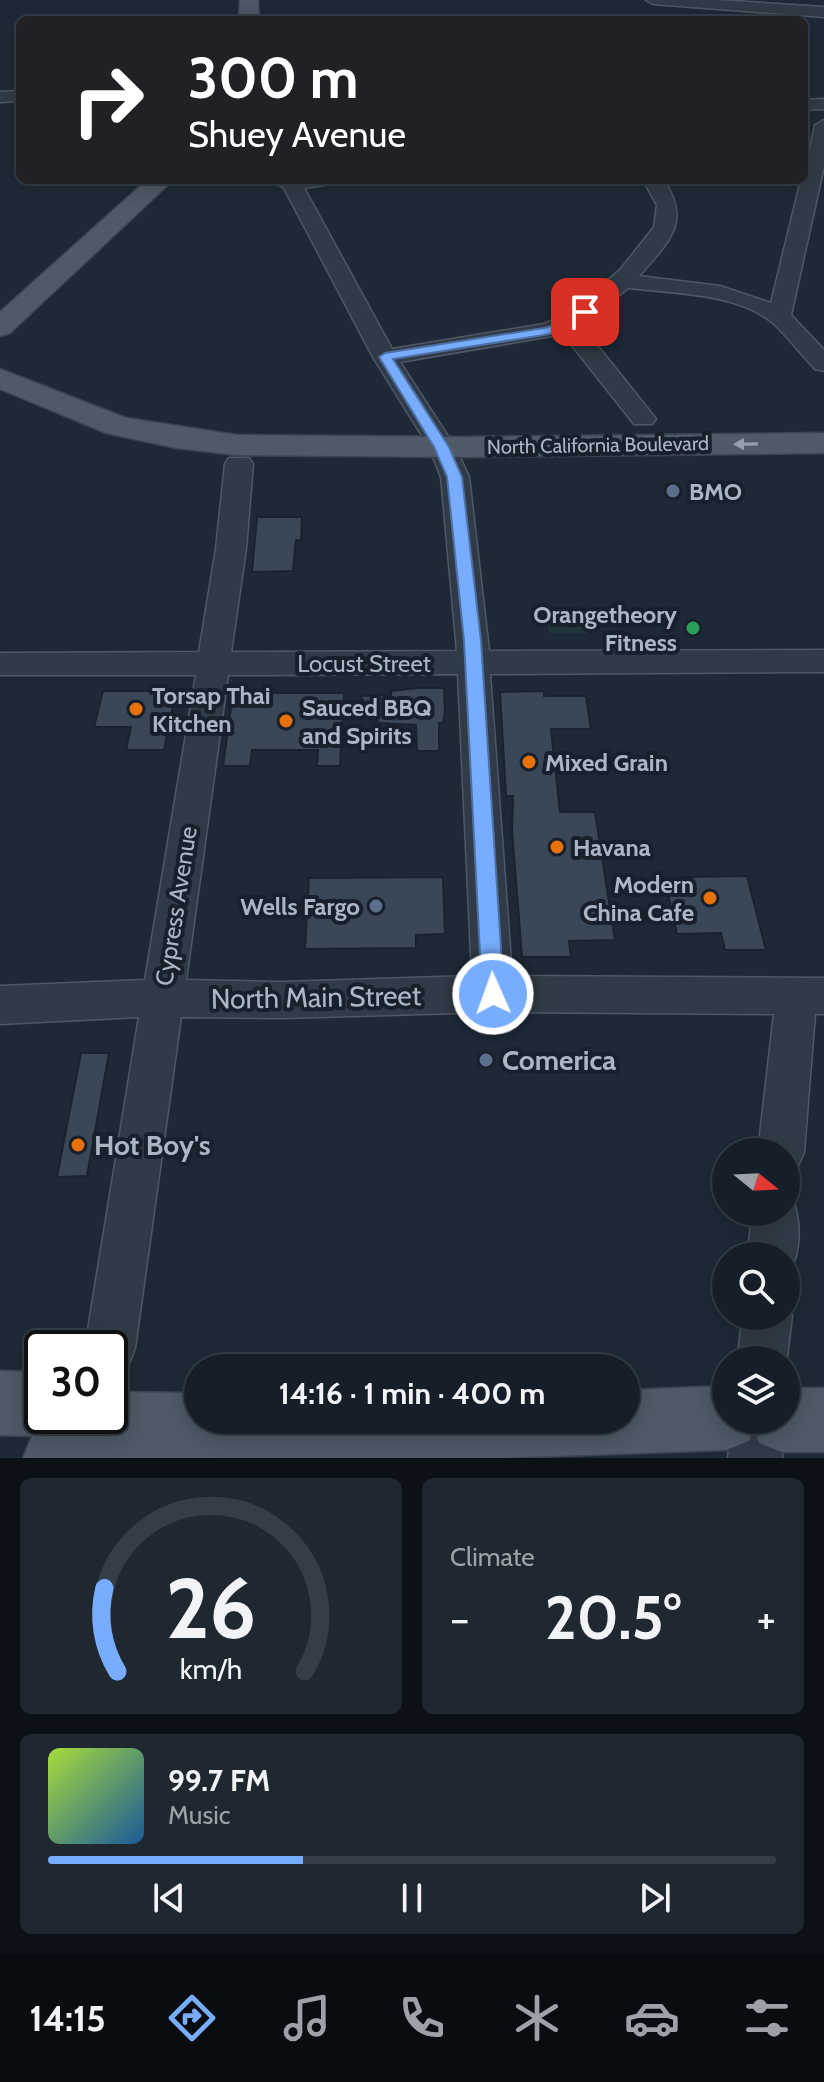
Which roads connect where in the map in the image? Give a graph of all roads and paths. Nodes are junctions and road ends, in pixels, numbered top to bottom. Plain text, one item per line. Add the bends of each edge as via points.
1 (653, 0) edge
2 (824, 12) edge
3 (824, 125) edge
4 (132, 184) edge
5 (157, 184) edge
6 (287, 184) edge
7 (655, 184) edge
8 (621, 280) junction
9 (0, 300) edge
10 (779, 316) junction
11 (568, 324) junction
12 (0, 327) edge
13 (385, 357) junction
14 (824, 364) edge
15 (0, 378) edge
16 (0, 399) edge
17 (643, 419) dead end
18 (824, 443) edge
19 (446, 456) junction
20 (239, 464) junction
21 (824, 468) edge
22 (824, 661) edge
23 (213, 663) junction
24 (473, 663) junction
25 (0, 664) edge
26 (493, 994) junction
27 (810, 996) edge
28 (161, 998) junction
29 (0, 1005) edge
30 (784, 1138) edge
31 (113, 1330) edge
32 (0, 1403) edge
33 (24, 1410) edge
34 (712, 1419) edge
35 (800, 1420) edge
36 (824, 1420) edge
37 (128, 1422) edge
38 (757, 1434) edge
39 (755, 1458) edge

1 - 2 street
3 - 10 street
4 - 9 main road
5 - 12 main road
6 - 13 street
7 - 8 street via 667,203 664,229
8 - 10 street via 711,289
8 - 11 street
10 - 14 street
11 - 13 street
11 - 17 street
13 - 19 street
15 - 19 main road, North California Boulevard via 117,426 176,438
16 - 20 main road, North California Boulevard via 118,447 166,458
18 -> 19 main road, North California Boulevard
19 - 20 main road, North California Boulevard
19 - 21 main road, North California Boulevard
19 - 24 street via 466,574
20 - 23 street, Cypress Avenue
22 - 24 street, Locust Street
23 - 24 street, Locust Street
23 - 25 street, Locust Street
23 - 28 street, Cypress Avenue
24 - 26 street
26 - 27 street, North Main Street
26 - 28 street, North Main Street
27 - 30 street
28 - 29 street, North Main Street
28 - 31 street, Cypress Avenue
32 - 33 main road
34 - 37 main road via 323,1428
35 - 36 main road
38 - 39 street

